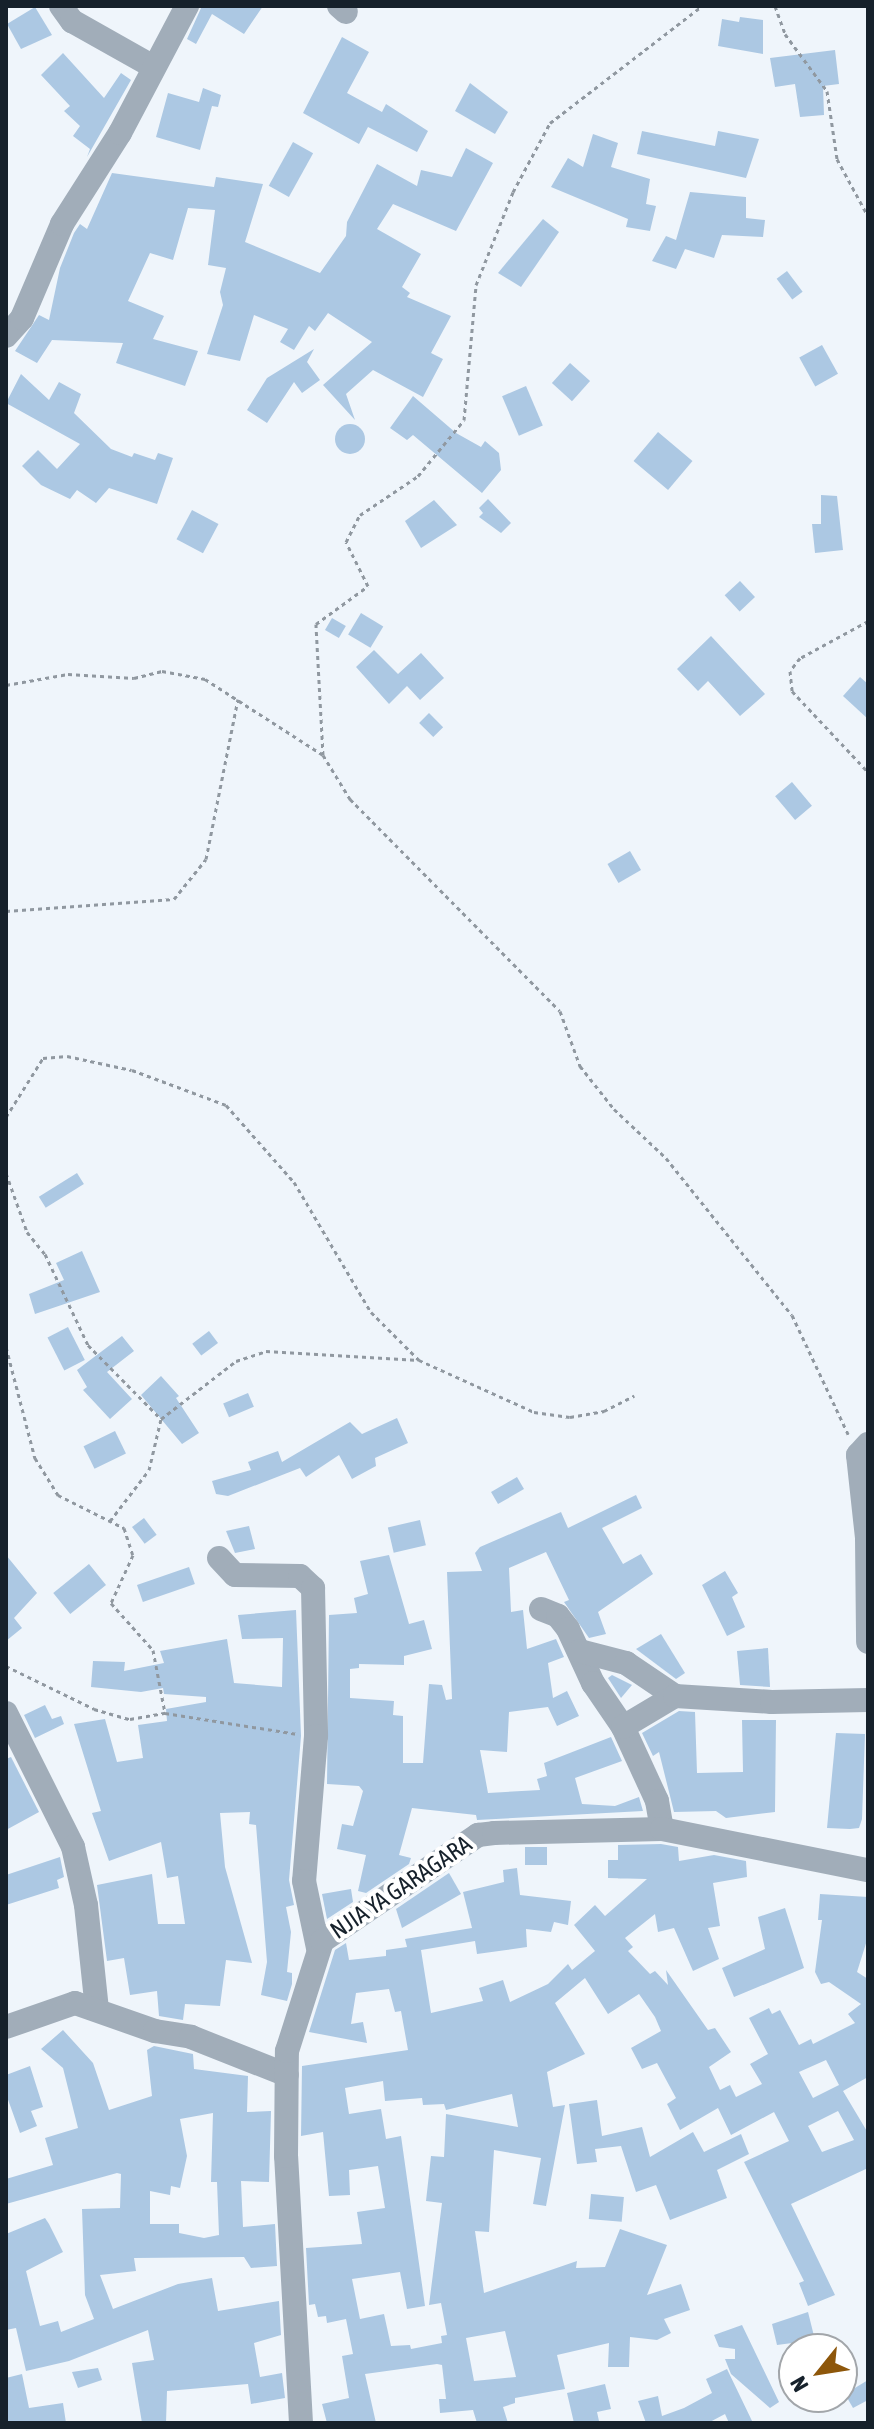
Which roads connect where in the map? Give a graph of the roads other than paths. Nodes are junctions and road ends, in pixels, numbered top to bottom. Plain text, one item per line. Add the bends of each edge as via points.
1 (61, 6) edge
2 (187, 6) edge
3 (152, 66) junction
4 (6, 336) edge
5 (863, 1450) edge
6 (867, 1539) edge
7 (219, 1558) dead end
8 (541, 1609) dead end
9 (868, 1642) edge
10 (580, 1651) junction
11 (675, 1696) junction
12 (868, 1700) edge
13 (6, 1713) edge
14 (623, 1727) junction
15 (662, 1829) junction
16 (867, 1866) edge
17 (318, 1948) junction
18 (97, 2009) junction
19 (6, 2027) edge
20 (287, 2075) junction
21 (301, 2423) edge

1 - 3 street via 72,21
2 - 3 street
3 - 4 street via 120,133 62,224 22,318
5 - 6 street
6 - 9 street
7 - 17 street via 235,1575 300,1576 313,1588 316,1736 304,1881
8 - 10 street via 558,1616
10 - 11 street via 626,1663
10 - 14 street via 593,1683
11 - 12 street
11 - 14 street
13 - 18 street via 46,1783 73,1847 86,1905
14 - 15 street via 657,1801
15 - 16 street, NJIA YA GARAGARA
15 - 17 street, NJIA YA GARAGARA via 478,1835 327,1936
17 - 20 street, NJIA YA GARAGARA via 287,2051
18 - 19 street via 75,2003
18 - 20 street via 155,2031 191,2037
20 - 21 street, NJIA YA GARAGARA

